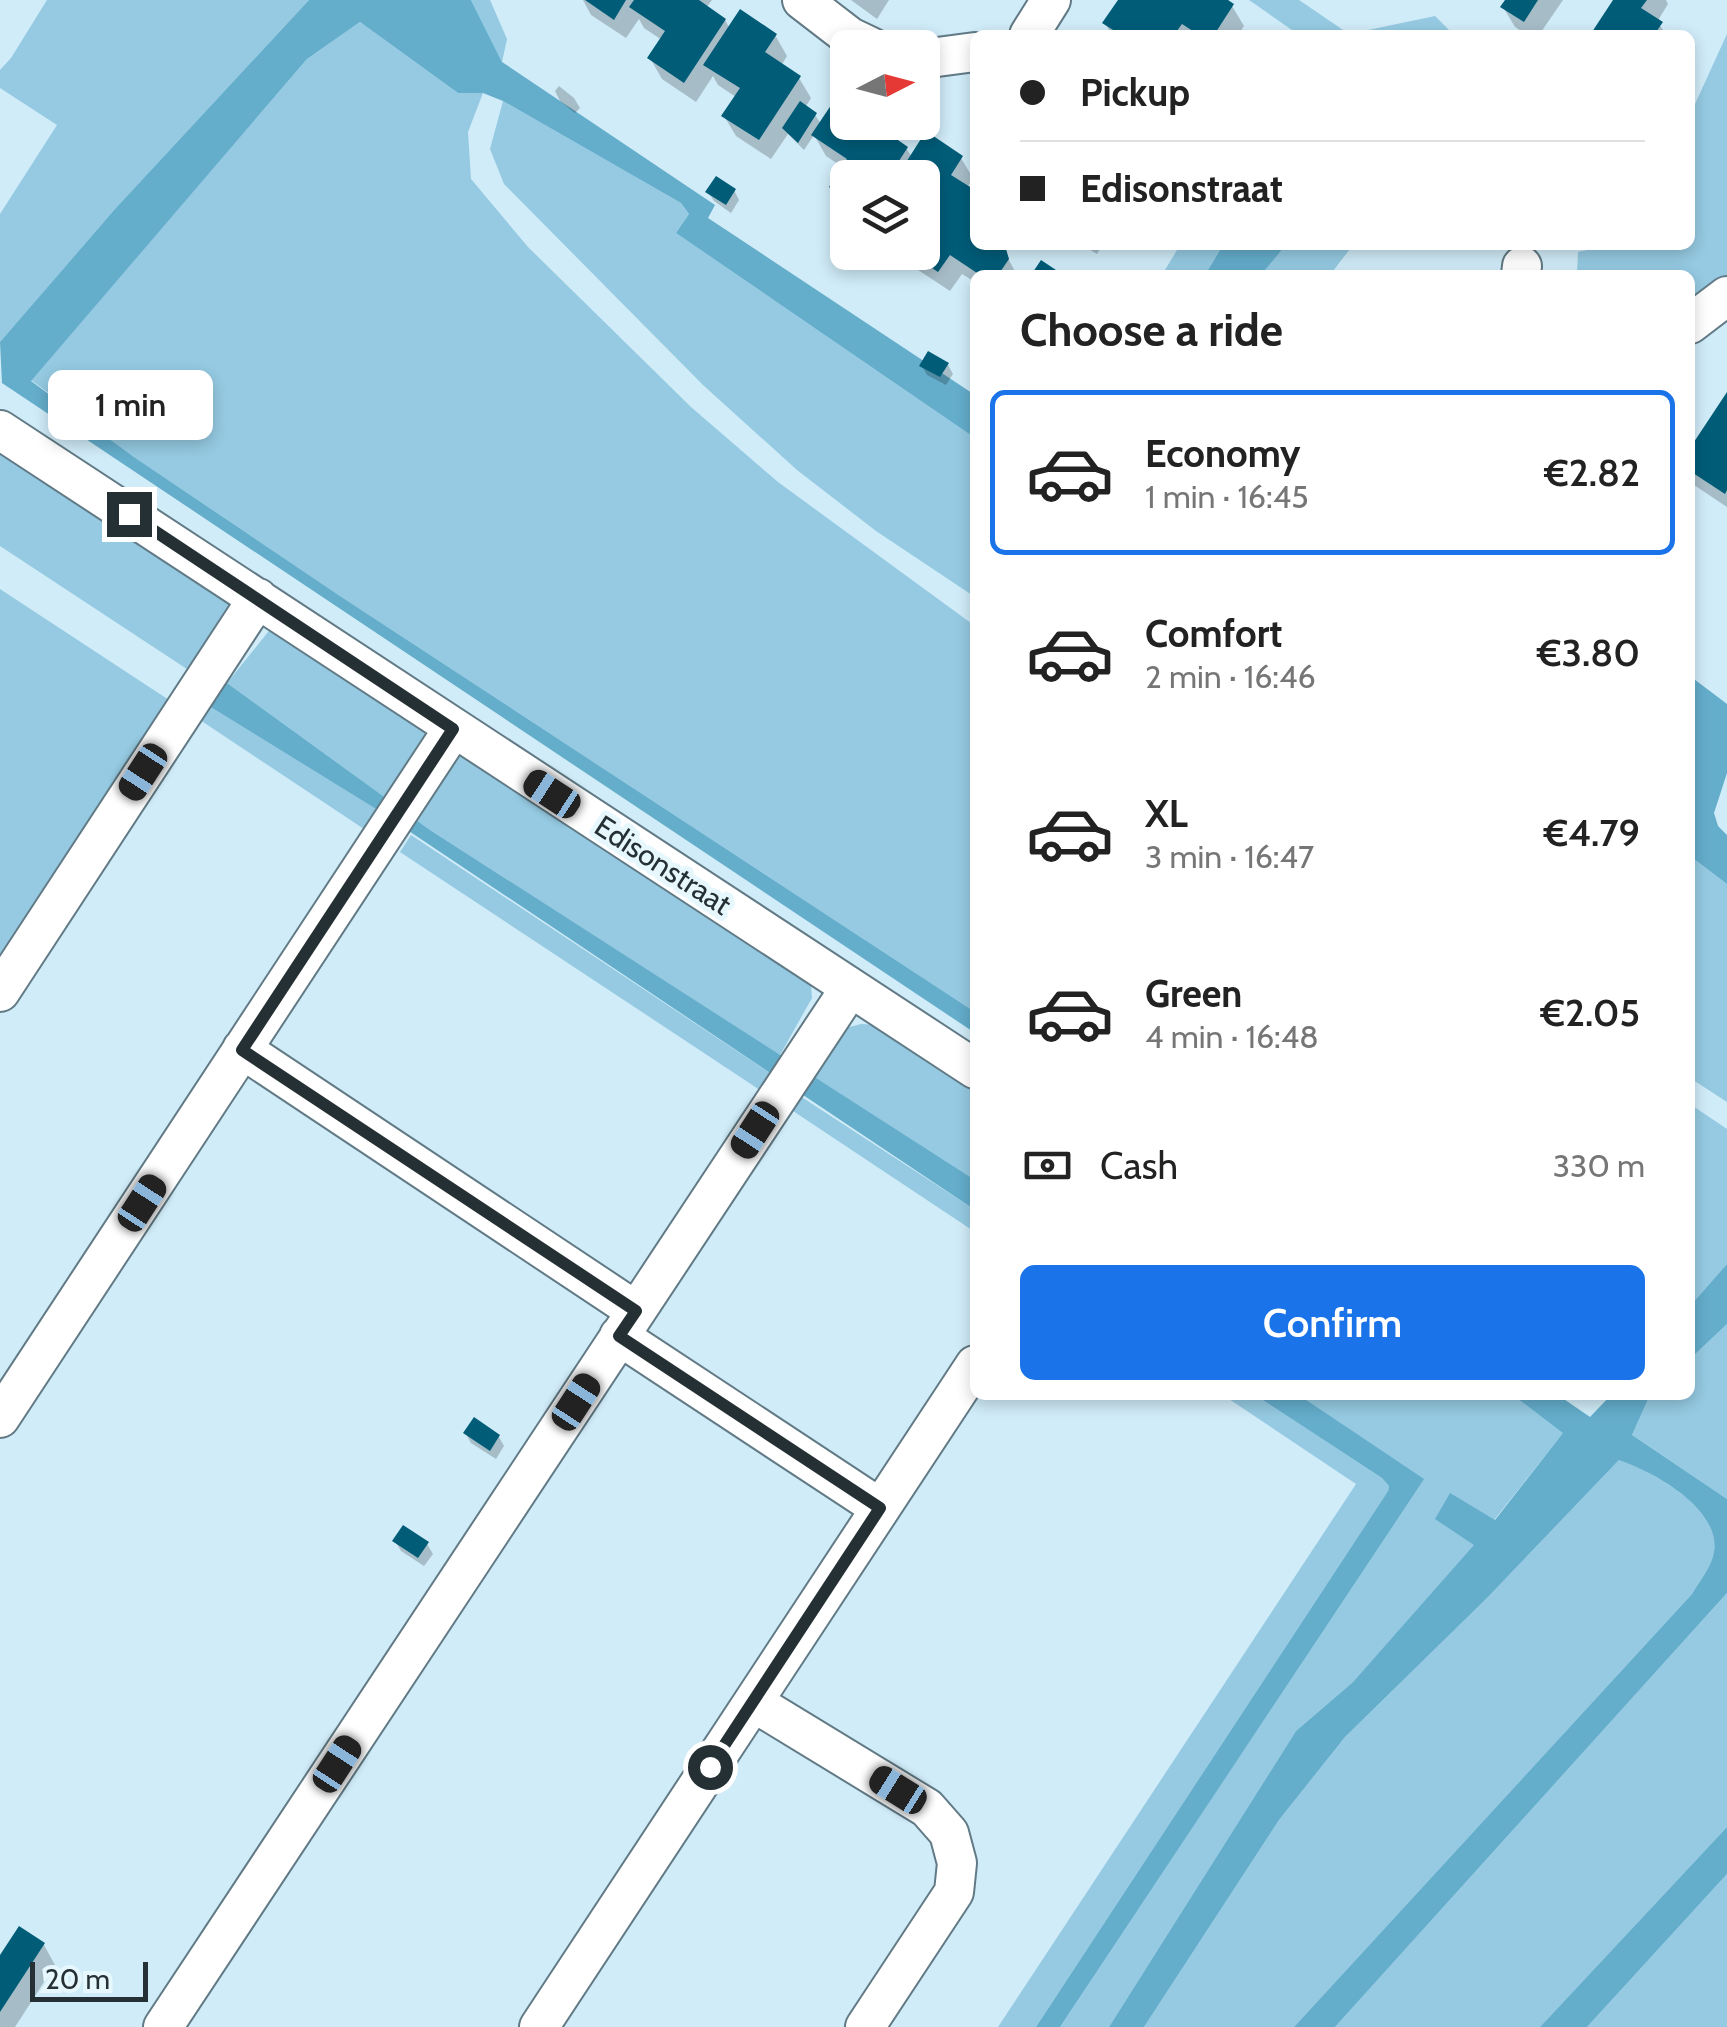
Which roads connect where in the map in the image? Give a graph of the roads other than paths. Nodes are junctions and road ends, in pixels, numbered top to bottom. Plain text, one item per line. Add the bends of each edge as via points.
1 (802, 0) edge
2 (1051, 0) edge
3 (842, 30) edge
4 (1032, 30) edge
5 (970, 53) edge
6 (940, 57) edge
7 (1727, 296) edge
8 (1695, 320) edge
9 (0, 430) edge
10 (258, 598) junction
11 (453, 729) junction
12 (850, 988) junction
13 (0, 992) edge
14 (242, 1050) junction
15 (970, 1066) edge
16 (628, 1324) junction
17 (970, 1373) edge
18 (0, 1418) edge
19 (880, 1508) junction
20 (753, 1702) junction
21 (163, 2027) edge
22 (539, 2027) edge
23 (865, 2027) edge

1 - 3 street
2 - 4 street
5 - 6 street
7 - 8 street
9 - 10 street, Edisonstraat
10 - 11 street, Edisonstraat
10 - 13 street
11 - 12 street, Edisonstraat
11 - 14 street
12 - 15 street, Edisonstraat
12 - 16 street
14 - 16 street
14 - 18 street
16 - 19 street
16 - 21 street
17 - 19 street
19 - 20 street
20 - 22 street
20 - 23 street via 927,1808 949,1833 957,1863 954,1892

